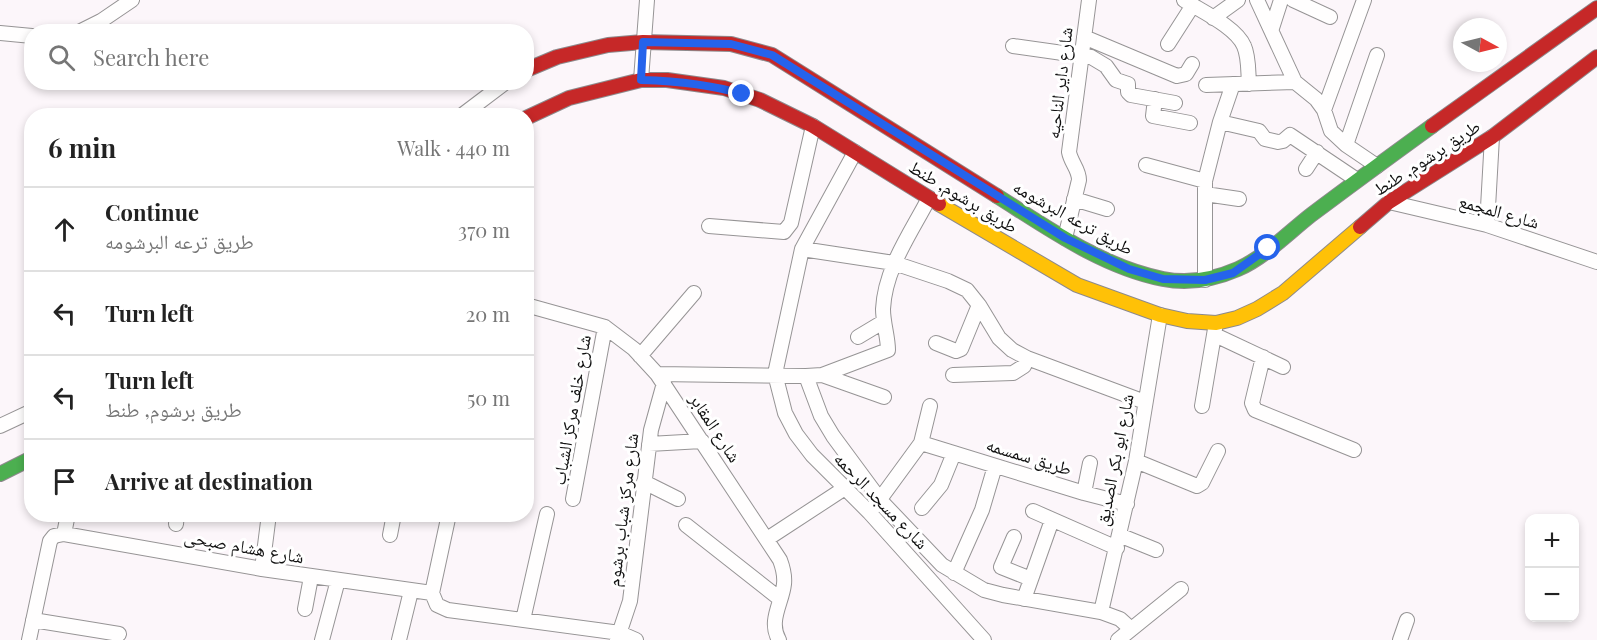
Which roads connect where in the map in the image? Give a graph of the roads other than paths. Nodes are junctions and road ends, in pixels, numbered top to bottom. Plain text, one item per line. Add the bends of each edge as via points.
1 (132, 0) edge
2 (647, 0) edge
3 (1089, 0) edge
4 (1238, 0) edge
5 (1257, 0) edge
6 (1281, 0) edge
7 (1293, 0) edge
8 (1364, 0) edge
9 (1188, 3) edge
10 (1597, 8) edge
11 (1330, 17) dead end
12 (1213, 18) junction
13 (95, 24) edge
14 (1272, 28) junction
15 (0, 33) edge
16 (24, 35) edge
17 (1084, 37) junction
18 (643, 42) junction
19 (1168, 44) dead end
20 (1012, 46) dead end
21 (1377, 55) dead end
22 (1082, 56) junction
23 (1597, 57) edge
24 (1192, 64) dead end
25 (534, 67) edge
26 (641, 80) junction
27 (1296, 82) junction
28 (1233, 84) junction
29 (1249, 84) junction
30 (1206, 85) dead end
31 (495, 90) edge
32 (1155, 99) junction
33 (1176, 103) dead end
34 (472, 108) edge
35 (1324, 110) junction
36 (534, 114) edge
37 (1220, 122) junction
38 (1190, 123) dead end
39 (813, 126) junction
40 (1492, 137) junction
41 (1346, 145) junction
42 (855, 152) junction
43 (1317, 152) junction
44 (1146, 165) dead end
45 (1377, 166) junction
46 (1306, 169) dead end
47 (1357, 180) junction
48 (1205, 188) junction
49 (929, 198) junction
50 (1074, 199) junction
51 (1239, 200) dead end
52 (1389, 202) junction
53 (1107, 209) dead end
54 (1487, 225) junction
55 (710, 226) dead end
56 (1065, 238) junction
57 (802, 249) junction
58 (1597, 262) edge
59 (894, 263) junction
60 (1205, 280) junction
61 (694, 293) dead end
62 (979, 304) junction
63 (534, 307) edge
64 (1160, 315) junction
65 (884, 322) junction
66 (605, 327) junction
67 (1215, 329) junction
68 (858, 337) dead end
69 (936, 343) dead end
70 (640, 356) junction
71 (1263, 357) junction
72 (1027, 358) junction
73 (1283, 367) dead end
74 (774, 374) junction
75 (822, 375) junction
76 (953, 375) dead end
77 (806, 376) junction
78 (661, 378) junction
79 (884, 397) dead end
80 (1145, 402) junction
81 (930, 406) dead end
82 (1202, 406) dead end
83 (24, 414) edge
84 (2, 423) edge
85 (702, 441) junction
86 (921, 442) junction
87 (649, 444) junction
88 (1354, 450) dead end
89 (1218, 451) dead end
90 (954, 453) junction
91 (1136, 461) junction
92 (24, 462) edge
93 (1090, 463) dead end
94 (995, 466) junction
95 (0, 474) edge
96 (645, 482) junction
97 (845, 488) junction
98 (1084, 493) junction
99 (573, 499) dead end
100 (678, 499) dead end
101 (881, 501) junction
102 (1127, 504) junction
103 (922, 508) dead end
104 (869, 512) junction
105 (1033, 512) dead end
106 (547, 514) dead end
107 (1052, 520) junction
108 (64, 522) edge
109 (268, 522) edge
110 (392, 522) edge
111 (447, 522) edge
112 (686, 525) dead end
113 (390, 535) dead end
114 (58, 536) junction
115 (1014, 537) dead end
116 (767, 539) junction
117 (1118, 541) junction
118 (1156, 550) dead end
119 (262, 569) junction
120 (954, 573) junction
121 (311, 577) junction
122 (1031, 579) junction
123 (338, 580) junction
124 (1182, 589) dead end
125 (411, 591) junction
126 (432, 594) junction
127 (780, 599) junction
128 (1024, 599) junction
129 (305, 609) dead end
130 (1101, 612) junction
131 (33, 620) junction
132 (523, 620) junction
133 (1407, 620) dead end
134 (1131, 629) junction
135 (119, 634) dead end
136 (618, 637) edge
137 (29, 640) edge
138 (322, 640) edge
139 (399, 640) edge
140 (636, 640) edge
141 (780, 640) edge
142 (984, 640) edge
143 (1118, 640) edge
144 (1400, 640) edge

1 - 13 street
2 - 18 street
3 - 17 street, شارع داير الناحيه
4 - 12 street
5 - 14 street
6 - 14 street
7 - 11 street
8 - 35 street
9 - 12 street
9 - 19 street
10 - 45 main road, طريق ترعه البرشومه
12 - 29 street via 1245,46
14 - 27 street
15 - 16 street
17 - 22 street, شارع داير الناحيه
17 - 24 street via 1177,76 1186,74
18 - 25 main road, طريق ترعه البرشومه via 598,47
18 - 26 street
18 - 56 main road, طريق ترعه البرشومه via 731,44 772,55
20 - 22 street
21 - 41 street
22 - 32 street via 1099,60 1116,80 1127,83 1131,95
22 - 50 street, شارع داير الناحيه via 1069,152 1079,176
23 - 40 main road, طريق برشوم, طنط
26 - 36 main road, طريق برشوم, طنط via 568,98
26 - 39 main road, طريق برشوم, طنط via 724,88 760,100
27 - 29 street
27 - 35 street
28 - 29 street
28 - 30 street
28 - 37 street
31 - 34 street
32 - 33 street
32 - 38 street via 1153,116
35 - 41 street via 1331,131
37 - 43 street via 1259,131 1265,139 1278,142 1290,134
37 - 48 street
39 - 42 main road, طريق برشوم, طنط
39 - 55 street via 787,230
40 - 52 main road, طريق برشوم, طنط
40 - 54 street
41 - 45 street
42 - 49 main road, طريق برشوم, طنط
42 - 57 street
43 - 46 street
43 - 47 street
44 - 48 street
45 - 47 main road, طريق ترعه البرشومه
47 - 60 main road, طريق ترعه البرشومه via 1251,262 1233,273
48 - 51 street
48 - 60 street
49 - 59 street
49 - 64 main road, طريق برشوم, طنط via 1077,285
50 - 53 street
50 - 56 street, شارع داير الناحيه
52 - 54 street, شارع المجمع
52 - 67 main road, طريق برشوم, طنط via 1283,293
54 - 58 street, شارع المجمع
56 - 60 main road, طريق ترعه البرشومه via 1129,269 1163,279
57 - 59 street
57 - 74 street
59 - 62 street via 948,281 967,291
59 - 65 street via 884,296
61 - 70 street
62 - 69 street via 961,349 956,351
62 - 72 street via 999,338
63 - 66 street, شارع المقابر
64 - 67 main road, طريق برشوم, طنط
64 - 80 street, شارع ابو بكر الصديق
65 - 68 street
65 - 75 street via 889,349
66 - 70 street, شارع المقابر
66 - 99 street, شارع خلف مركز الشباب
67 - 71 street
67 - 82 street
70 - 78 street, شارع المقابر
71 - 73 street
71 - 88 street via 1252,403 1255,410
72 - 76 street via 1024,366 1013,373
72 - 80 street
74 - 77 street
74 - 78 street
74 - 97 street, شارع مسجد الرحمه via 795,434
75 - 77 street
75 - 79 street
77 - 101 street via 821,416
78 - 85 street, شارع المقابر
78 - 87 street, شارع مركز شباب برشوم
80 - 91 street, شارع ابو بكر الصديق
81 - 86 street
83 - 84 street
85 - 87 street
85 - 116 street, شارع المقابر
86 - 90 street, طريق سمسمه
86 - 101 street
87 - 96 street, شارع مركز شباب برشوم
89 - 91 street via 1197,486
90 - 94 street, طريق سمسمه
90 - 103 street via 941,485
91 - 102 street, شارع ابو بكر الصديق
92 - 95 main road
93 - 98 street, شارع ابو بكر الصديق
94 - 98 street, طريق سمسمه
94 - 120 street via 982,510
96 - 100 street
96 - 136 street, شارع مركز شباب برشوم via 630,601
97 - 104 street, شارع مسجد الرحمه
97 - 116 street
98 - 102 street, طريق سمسمه
101 - 104 street
101 - 120 street
102 - 117 street, شارع ابو بكر الصديق
104 - 142 street, شارع مسجد الرحمه
105 - 107 street
106 - 132 street
107 - 117 street
107 - 122 street
108 - 114 street
109 - 119 street
110 - 113 street
111 - 126 street
112 - 127 street
114 - 119 street, شارع هشام صبحى
114 - 131 street
115 - 122 street via 1001,567
116 - 127 street, شارع المقابر via 784,571
117 - 118 street
117 - 130 street, شارع ابو بكر الصديق
119 - 121 street, شارع هشام صبحى
120 - 128 street via 984,590
121 - 123 street, شارع هشام صبحى
121 - 129 street
122 - 128 street
123 - 125 street, شارع هشام صبحى
123 - 138 street
124 - 134 street
125 - 126 street, شارع هشام صبحى
125 - 139 street
126 - 132 street via 437,605 448,610
127 - 141 street, شارع المقابر via 775,623
128 - 130 street
130 - 134 street via 1120,619
131 - 135 street
131 - 137 street
132 - 136 street
133 - 144 street
134 - 143 street
136 - 140 street

